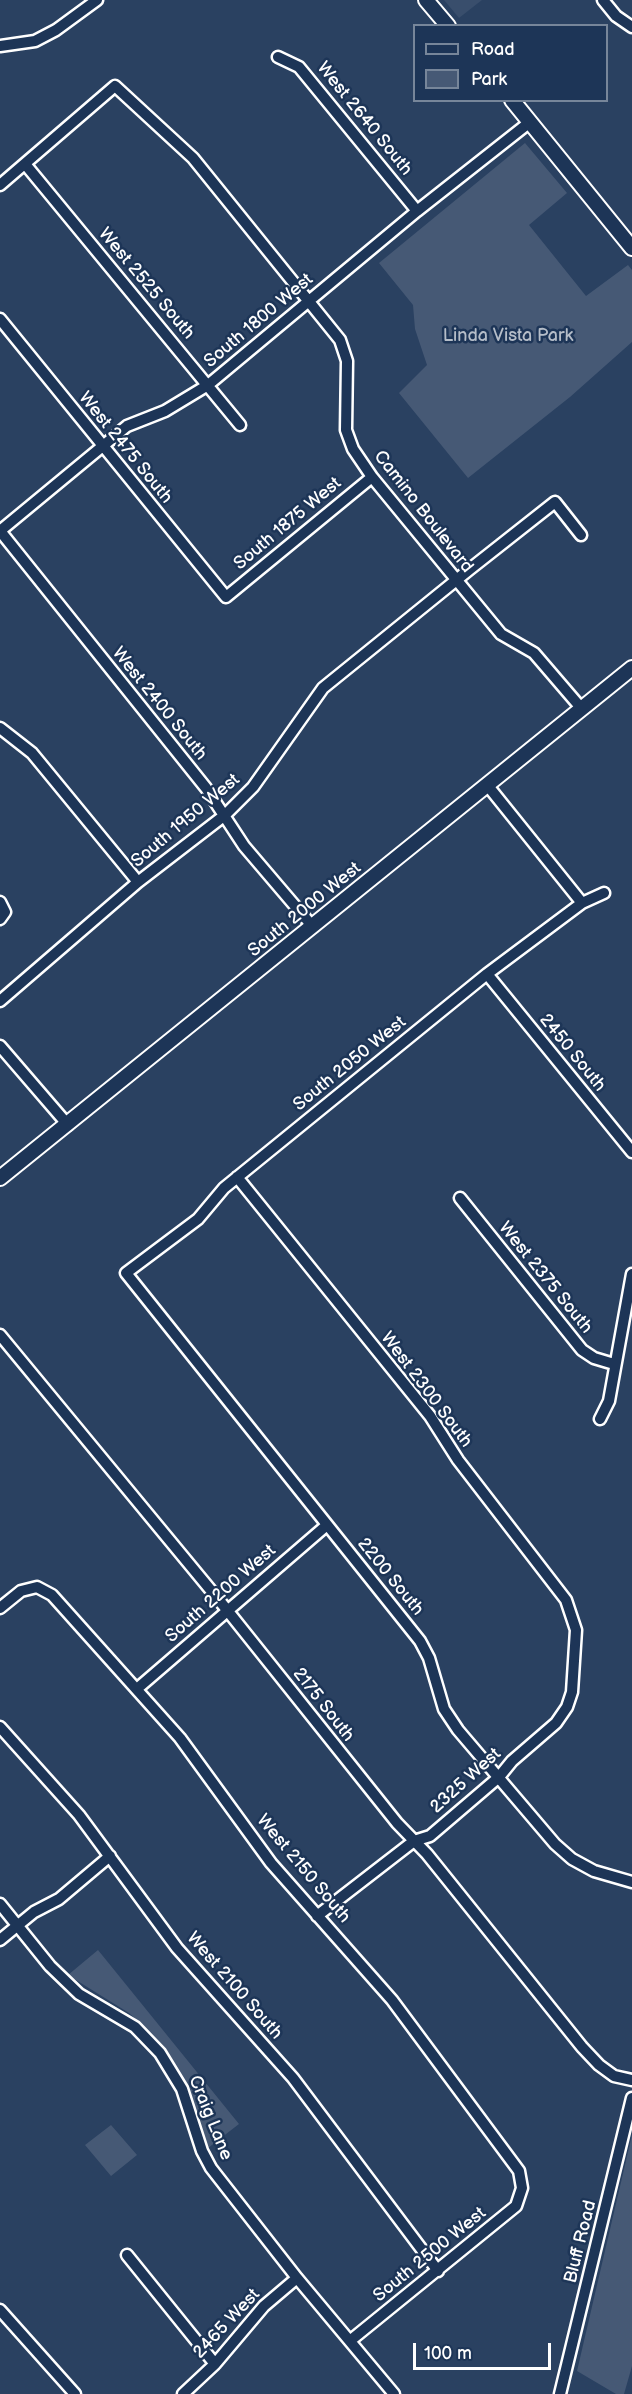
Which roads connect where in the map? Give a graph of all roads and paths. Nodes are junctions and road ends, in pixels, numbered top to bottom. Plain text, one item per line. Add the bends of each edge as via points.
1 (97, 0) edge
2 (426, 0) edge
3 (603, 0) edge
4 (446, 24) edge
5 (632, 27) edge
6 (0, 46) edge
7 (278, 57) dead end
8 (514, 102) edge
9 (530, 122) junction
10 (25, 164) junction
11 (0, 185) edge
12 (417, 211) junction
13 (632, 248) edge
14 (309, 300) junction
15 (0, 319) edge
16 (208, 386) junction
17 (240, 425) dead end
18 (102, 446) junction
19 (372, 477) junction
20 (0, 531) edge
21 (581, 535) dead end
22 (456, 581) junction
23 (226, 597) joint
24 (632, 668) edge
25 (582, 709) junction
26 (0, 728) edge
27 (488, 786) junction
28 (225, 815) junction
29 (138, 882) junction
30 (604, 893) dead end
31 (0, 903) edge
32 (582, 903) junction
33 (0, 919) edge
34 (313, 927) junction
35 (487, 974) junction
36 (0, 1001) edge
37 (0, 1046) edge
38 (68, 1125) junction
39 (632, 1152) edge
40 (237, 1177) junction
41 (0, 1178) edge
42 (460, 1198) dead end
43 (126, 1273) joint
44 (632, 1274) edge
45 (0, 1335) edge
46 (614, 1364) junction
47 (600, 1419) dead end
48 (327, 1525) junction
49 (0, 1608) edge
50 (227, 1610) junction
51 (576, 1630) joint
52 (138, 1688) junction
53 (0, 1727) edge
54 (499, 1777) junction
55 (414, 1841) junction
56 (110, 1856) junction
57 (632, 1882) edge
58 (0, 1904) edge
59 (317, 1916) junction
60 (18, 1926) junction
61 (0, 1940) edge
62 (632, 2080) edge
63 (632, 2098) edge
64 (522, 2188) joint
65 (128, 2255) dead end
66 (438, 2271) junction
67 (297, 2278) junction
68 (0, 2310) edge
69 (351, 2340) junction
70 (215, 2364) junction
71 (75, 2394) edge
72 (183, 2394) edge
73 (393, 2394) edge
74 (560, 2394) edge

1 - 6 street via 35,41
2 - 4 main road
3 - 5 street
7 - 12 street, West 2640 South via 299,67
8 - 9 main road
9 - 12 street, South 1800 West
9 - 13 main road
10 - 11 street
10 - 14 street, Camino Boulevard via 115,86 193,158
10 - 16 street, West 2525 South
12 - 14 street, South 1800 West
14 - 16 street, South 1800 West
14 - 19 street, Camino Boulevard via 340,340 347,361 346,430 353,449
15 - 18 street, West 2475 South
16 - 17 street, West 2525 South
16 - 18 street, South 1800 West via 165,411 127,426
18 - 20 street, South 1800 West
18 - 23 street, West 2475 South
19 - 22 street, Camino Boulevard
19 - 23 street, South 1875 West
20 - 28 street, West 2400 South
21 - 22 street, South 1950 West via 555,502
22 - 25 street, Camino Boulevard via 501,634 534,653
22 - 28 street, South 1950 West via 323,688 253,787
24 - 25 main road, South 2000 West
25 - 27 main road, South 2000 West
26 - 29 street via 32,753
27 - 32 street
27 - 34 main road, South 2000 West
28 - 29 street, South 1950 West
28 - 34 street, West 2400 South via 244,846
29 - 36 street, South 1950 West
30 - 32 street, South 2050 West
31 - 33 street via 5,912
32 - 35 street, South 2050 West
34 - 38 main road, South 2000 West
35 - 39 street, 2450 South
35 - 40 street, South 2050 West
37 - 38 street
38 - 41 main road, South 2000 West
40 - 43 street, South 2050 West via 198,1219
40 - 51 street, West 2300 South via 430,1416 458,1460 566,1600
42 - 46 street, West 2375 South via 582,1350
43 - 48 street, 2200 South
44 - 46 street
45 - 50 street, 2175 South
46 - 47 street via 609,1401
48 - 50 street, South 2200 West
48 - 54 street, 2200 South via 420,1641 444,1709
49 - 52 street, West 2150 South via 21,1591 37,1587 52,1595
50 - 52 street, South 2200 West
50 - 55 street, 2175 South
51 - 54 street, 2325 West via 572,1692 567,1707 556,1723
52 - 59 street, West 2150 South via 180,1738 271,1863
53 - 56 street, West 2100 South via 79,1815
54 - 55 street, 2325 West via 430,1836
54 - 57 street, 2200 South via 555,1844 572,1858
55 - 59 street, 2325 West
55 - 62 street, 2175 South via 582,2047 614,2076
56 - 60 street
56 - 66 street, West 2100 South via 177,1948 293,2078
58 - 60 street, Craig Lane
59 - 64 street, West 2150 South via 392,2000 519,2171
60 - 61 street
60 - 67 street, Craig Lane via 79,1994 135,2027 160,2053 182,2089 211,2168
63 - 74 street, Bluff Road
64 - 66 street, South 2500 West via 516,2206
65 - 70 street
66 - 69 street, South 2500 West
67 - 69 street, Craig Lane
67 - 70 street, 2465 West via 264,2306
68 - 71 street
69 - 73 street, Craig Lane
70 - 72 street, 2465 West

